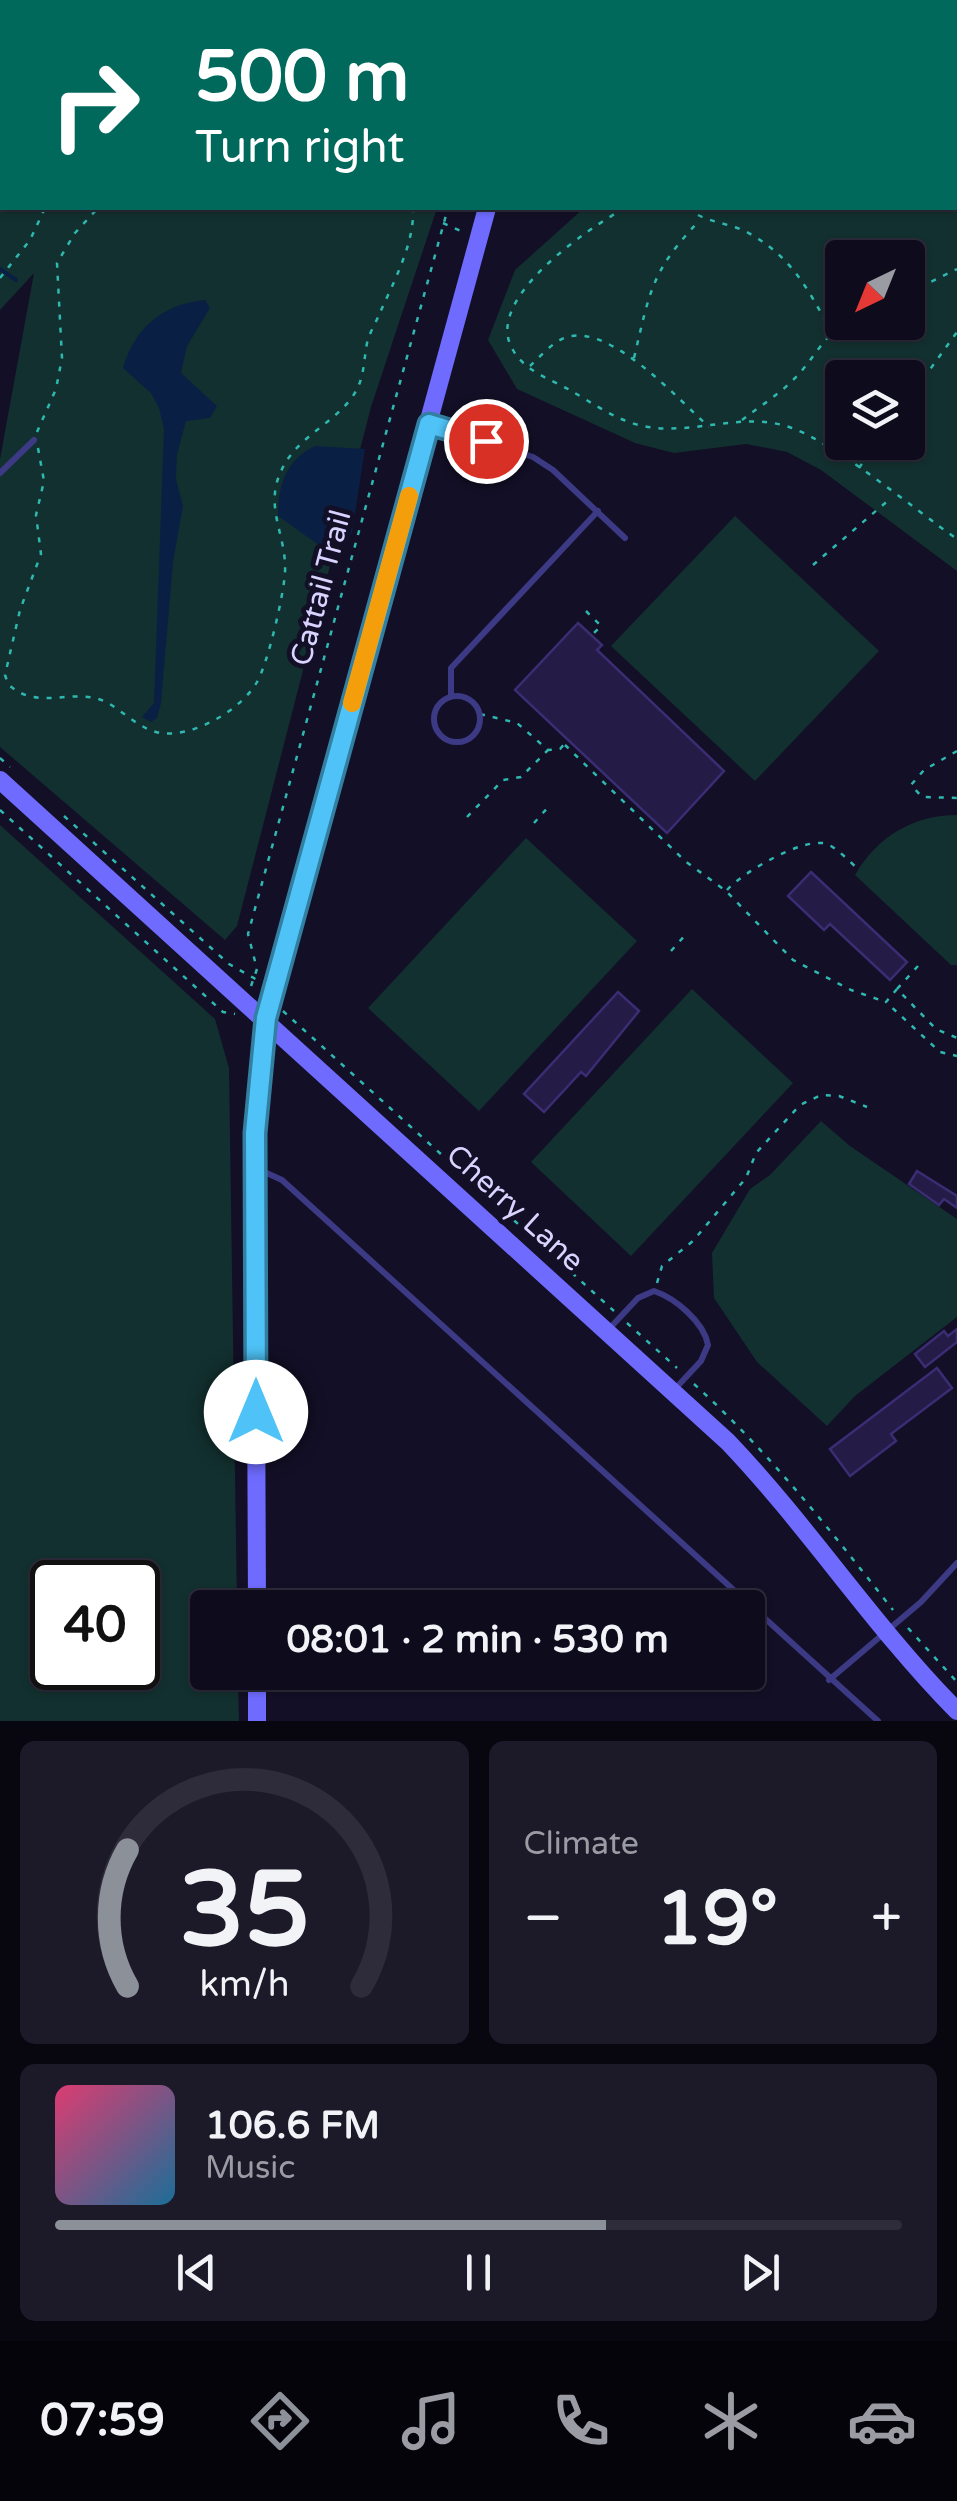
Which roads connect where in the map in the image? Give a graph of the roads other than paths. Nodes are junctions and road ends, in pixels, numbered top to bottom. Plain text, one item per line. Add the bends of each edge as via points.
1 (487, 210) edge
2 (429, 424) junction
3 (34, 440) road end
4 (0, 473) edge
5 (598, 511) junction
6 (624, 538) dead end
7 (451, 696) junction
8 (7, 776) edge
9 (266, 1018) junction
10 (255, 1167) junction
11 (608, 1330) junction
12 (674, 1390) junction
13 (957, 1563) edge
14 (257, 1590) edge
15 (893, 1626) junction
16 (828, 1680) junction
17 (257, 1690) edge
18 (956, 1708) edge
19 (258, 1721) edge
20 (878, 1721) edge

1 - 2 street
2 - 5 lane via 533,457
2 - 9 street
3 - 4 lane
5 - 6 lane
5 - 7 lane via 451,668
7 - 7 lane via 438,705 434,720 446,739 468,740 480,714 466,697
8 - 9 street, Cherry Lane
9 - 10 street
9 - 11 street, Cherry Lane
10 - 14 street
10 - 16 lane via 282,1180
11 - 12 street, Cherry Lane
11 - 12 lane via 638,1298 654,1291 676,1303 706,1336 705,1354
12 - 15 street, Cherry Lane
13 - 15 lane
15 - 16 lane
15 - 18 street, Cherry Lane
16 - 20 lane
17 - 19 street

